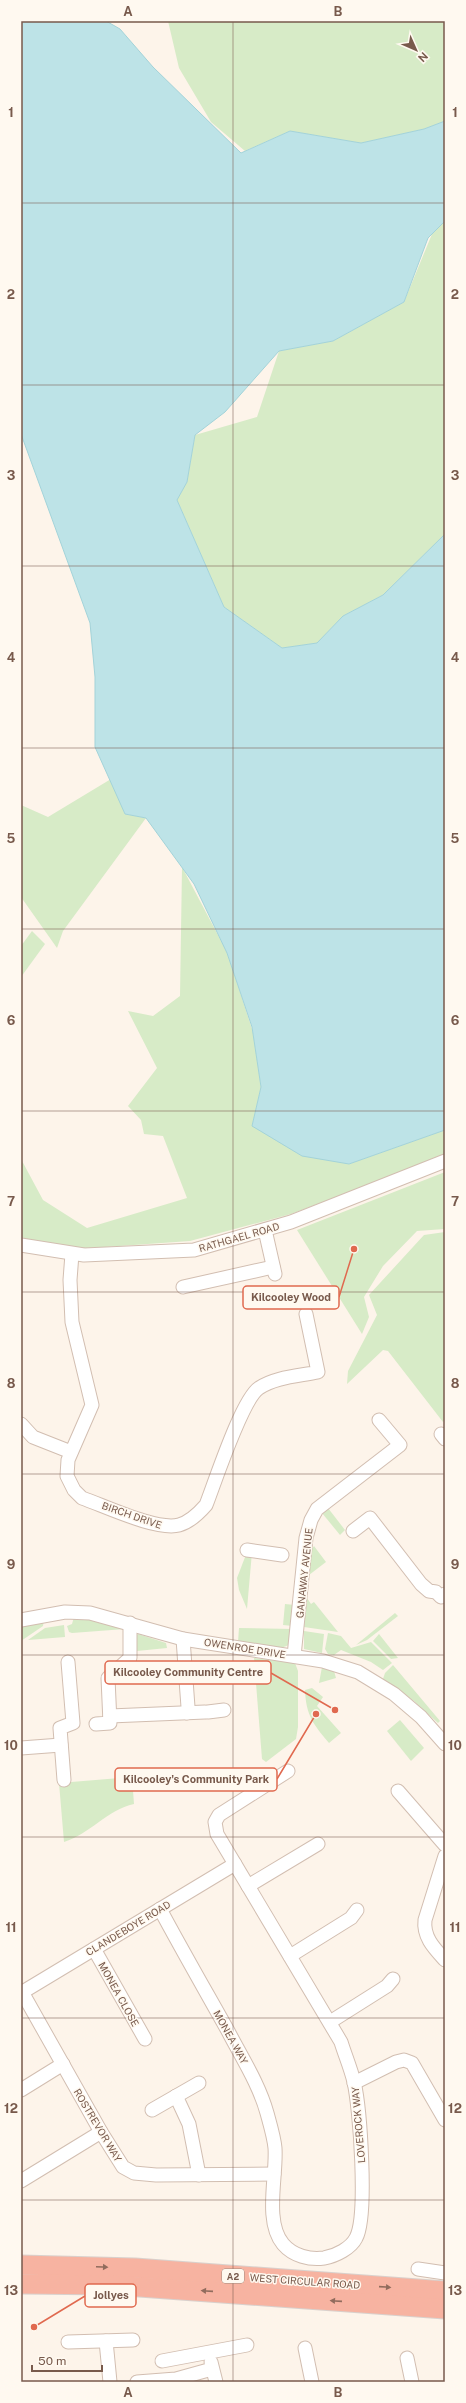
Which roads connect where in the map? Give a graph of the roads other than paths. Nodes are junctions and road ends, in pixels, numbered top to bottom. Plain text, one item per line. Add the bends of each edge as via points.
1 (445, 1161) edge
2 (265, 1230) junction
3 (21, 1245) edge
4 (72, 1254) junction
5 (183, 1286) dead end
6 (306, 1314) dead end
7 (379, 1420) dead end
8 (21, 1424) edge
9 (71, 1452) junction
10 (353, 1532) dead end
11 (247, 1550) dead end
12 (282, 1555) dead end
13 (444, 1602) edge
14 (21, 1620) edge
15 (130, 1623) junction
16 (183, 1639) junction
17 (294, 1656) junction
18 (68, 1662) dead end
19 (224, 1710) dead end
20 (187, 1713) junction
21 (110, 1716) junction
22 (96, 1724) dead end
23 (443, 1739) edge
24 (61, 1745) junction
25 (21, 1748) edge
26 (288, 1771) dead end
27 (64, 1780) dead end
28 (398, 1791) dead end
29 (318, 1844) dead end
30 (445, 1845) edge
31 (445, 1856) edge
32 (234, 1864) junction
33 (248, 1886) junction
34 (160, 1909) junction
35 (357, 1910) dead end
36 (94, 1949) junction
37 (290, 1956) junction
38 (445, 1960) edge
39 (394, 1979) dead end
40 (22, 1992) edge
41 (330, 2022) junction
42 (145, 2039) dead end
43 (63, 2064) junction
44 (199, 2083) dead end
45 (354, 2083) junction
46 (21, 2090) edge
47 (176, 2096) junction
48 (152, 2110) dead end
49 (445, 2120) edge
50 (101, 2132) junction
51 (274, 2174) junction
52 (199, 2176) junction
53 (21, 2181) edge
54 (21, 2265) edge
55 (418, 2269) dead end
56 (445, 2273) edge
57 (21, 2275) edge
58 (21, 2284) edge
59 (112, 2285) junction
60 (445, 2292) edge
61 (445, 2309) edge
62 (133, 2340) dead end
63 (106, 2341) junction
64 (68, 2342) dead end
65 (247, 2346) dead end
66 (305, 2348) dead end
67 (209, 2352) junction
68 (407, 2358) dead end
69 (162, 2361) dead end
70 (214, 2376) edge
71 (110, 2382) edge
72 (137, 2382) edge
73 (312, 2382) edge
74 (412, 2382) edge

1 - 2 street, RATHGAEL ROAD
2 - 4 street, RATHGAEL ROAD via 194,1250
2 - 5 street via 274,1270
3 - 4 street, RATHGAEL ROAD
4 - 9 street, BIRCH DRIVE via 72,1322 92,1406
6 - 9 street, BIRCH DRIVE via 318,1372 279,1379 253,1392 206,1505 198,1515 180,1525 157,1525 82,1498 74,1490 67,1476
7 - 17 street, GANAWAY AVENUE via 400,1445 317,1509 311,1520 306,1538
8 - 9 street via 33,1437
10 - 13 street via 370,1518 421,1584 429,1591 436,1592
11 - 12 street
14 - 15 street, OWENROE DRIVE via 65,1612 90,1613
15 - 16 street, OWENROE DRIVE
15 - 21 street via 130,1658 108,1678
16 - 17 street, OWENROE DRIVE
16 - 20 street
17 - 23 street, OWENROE DRIVE via 323,1660 358,1672 403,1701
18 - 24 street via 73,1723 60,1728
19 - 20 street
20 - 21 street
21 - 22 street via 110,1723
24 - 25 street
24 - 27 street
26 - 32 street, LOVEROCK WAY via 219,1815 215,1822 217,1834
28 - 30 street
29 - 33 street
31 - 38 street via 424,1930 431,1944
32 - 33 street, LOVEROCK WAY
32 - 34 street, CLANDEBOYE ROAD
33 - 37 street, LOVEROCK WAY
34 - 36 street, CLANDEBOYE ROAD
34 - 51 street, MONEA WAY via 253,2078 267,2112 275,2148
35 - 37 street via 351,1918
36 - 40 street, CLANDEBOYE ROAD
36 - 42 street, MONEA CLOSE
37 - 41 street, LOVEROCK WAY
39 - 41 street
40 - 43 street, ROSTREVOR WAY
41 - 45 street, LOVEROCK WAY via 341,2042
43 - 46 street
43 - 50 street, ROSTREVOR WAY
44 - 47 street
45 - 49 street via 396,2062 404,2060 412,2063
45 - 51 street, LOVEROCK WAY via 361,2159 362,2218 356,2238 346,2249 329,2258 311,2259 296,2254 283,2244 275,2230 273,2216
47 - 48 street
47 - 52 street via 189,2124
50 - 52 street, ROSTREVOR WAY via 117,2160 134,2173
50 - 53 street
51 - 52 street, ROSTREVOR WAY
54 -> 60 highway, WEST CIRCULAR ROAD / A2 via 135,2268
55 - 56 street
57 - 59 highway via 68,2275
58 - 59 highway, WEST CIRCULAR ROAD / A2
61 -> 59 highway, WEST CIRCULAR ROAD / A2
62 - 63 street
63 - 64 street
63 - 71 street
65 - 67 street
66 - 73 street
67 - 69 street
67 - 70 street
68 - 74 street
70 - 72 street

